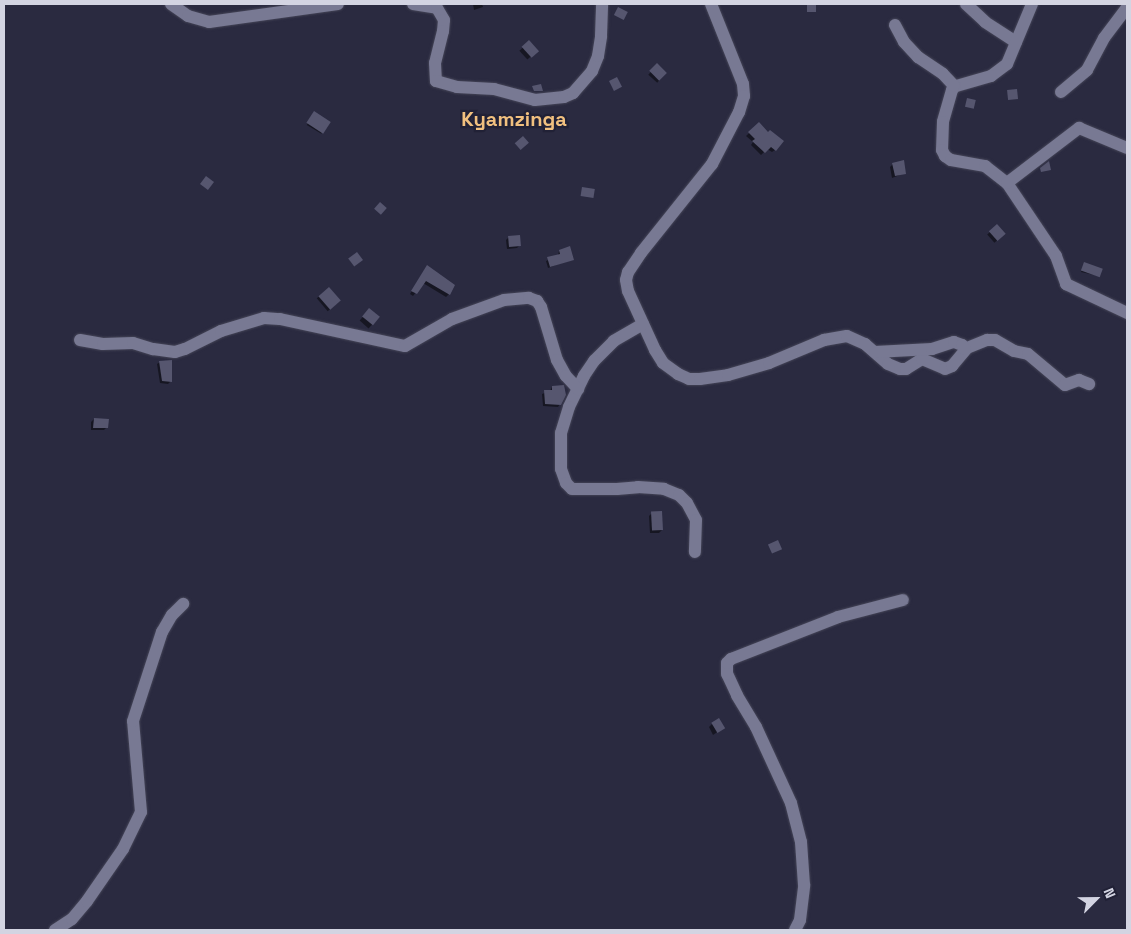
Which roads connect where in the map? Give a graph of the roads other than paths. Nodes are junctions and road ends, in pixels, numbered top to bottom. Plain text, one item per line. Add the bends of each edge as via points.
1 (171, 4) edge
2 (338, 4) edge
3 (413, 4) edge
4 (602, 4) edge
5 (712, 4) edge
6 (966, 4) edge
7 (1032, 4) edge
8 (1127, 7) edge
9 (895, 25) dead end
10 (1016, 42) junction
11 (954, 86) junction
12 (1061, 92) dead end
13 (1127, 148) edge
14 (1007, 183) junction
15 (1127, 313) edge
16 (643, 324) junction
17 (80, 340) dead end
18 (965, 350) junction
19 (875, 352) junction
20 (1088, 384) dead end
21 (578, 389) junction
22 (695, 552) dead end
23 (903, 600) dead end
24 (184, 604) dead end
25 (55, 930) edge
26 (795, 930) edge

1 - 2 street via 188,16 209,22
3 - 4 street via 437,8 444,20 435,63 436,81 457,87 494,89 535,100 564,98 573,93 592,71 601,36
5 - 16 street via 739,68 744,96 712,164 628,272 628,291
6 - 10 street via 985,22
7 - 10 street
8 - 12 street via 1104,38 1087,70
9 - 11 street via 904,42 918,57
10 - 11 street via 1007,64 1000,70 980,80
11 - 14 street via 943,122 943,154 951,160 985,166
13 - 14 street via 1078,128
14 - 15 street via 1056,256 1066,284
16 - 19 street via 663,363 678,374 700,380 728,375 837,337 855,339
16 - 21 street via 614,341 594,360
17 - 21 street via 103,344 133,343 153,350 175,352 221,331 264,318 405,346 452,319 504,300 529,298 541,307 557,360
18 - 19 street via 954,342 932,349
18 - 19 street via 952,366 945,369 922,359 900,369 888,364
18 - 20 street via 987,340 1001,342 1014,351 1028,354 1065,386 1078,380
21 - 22 street via 561,433 561,469 566,483 572,489 638,487 664,489 679,495 696,520
23 - 26 street via 838,617 727,663 727,674 772,759 796,822 804,885 801,914
24 - 25 street via 172,614 162,632 133,721 141,812 123,849 87,901 72,919

